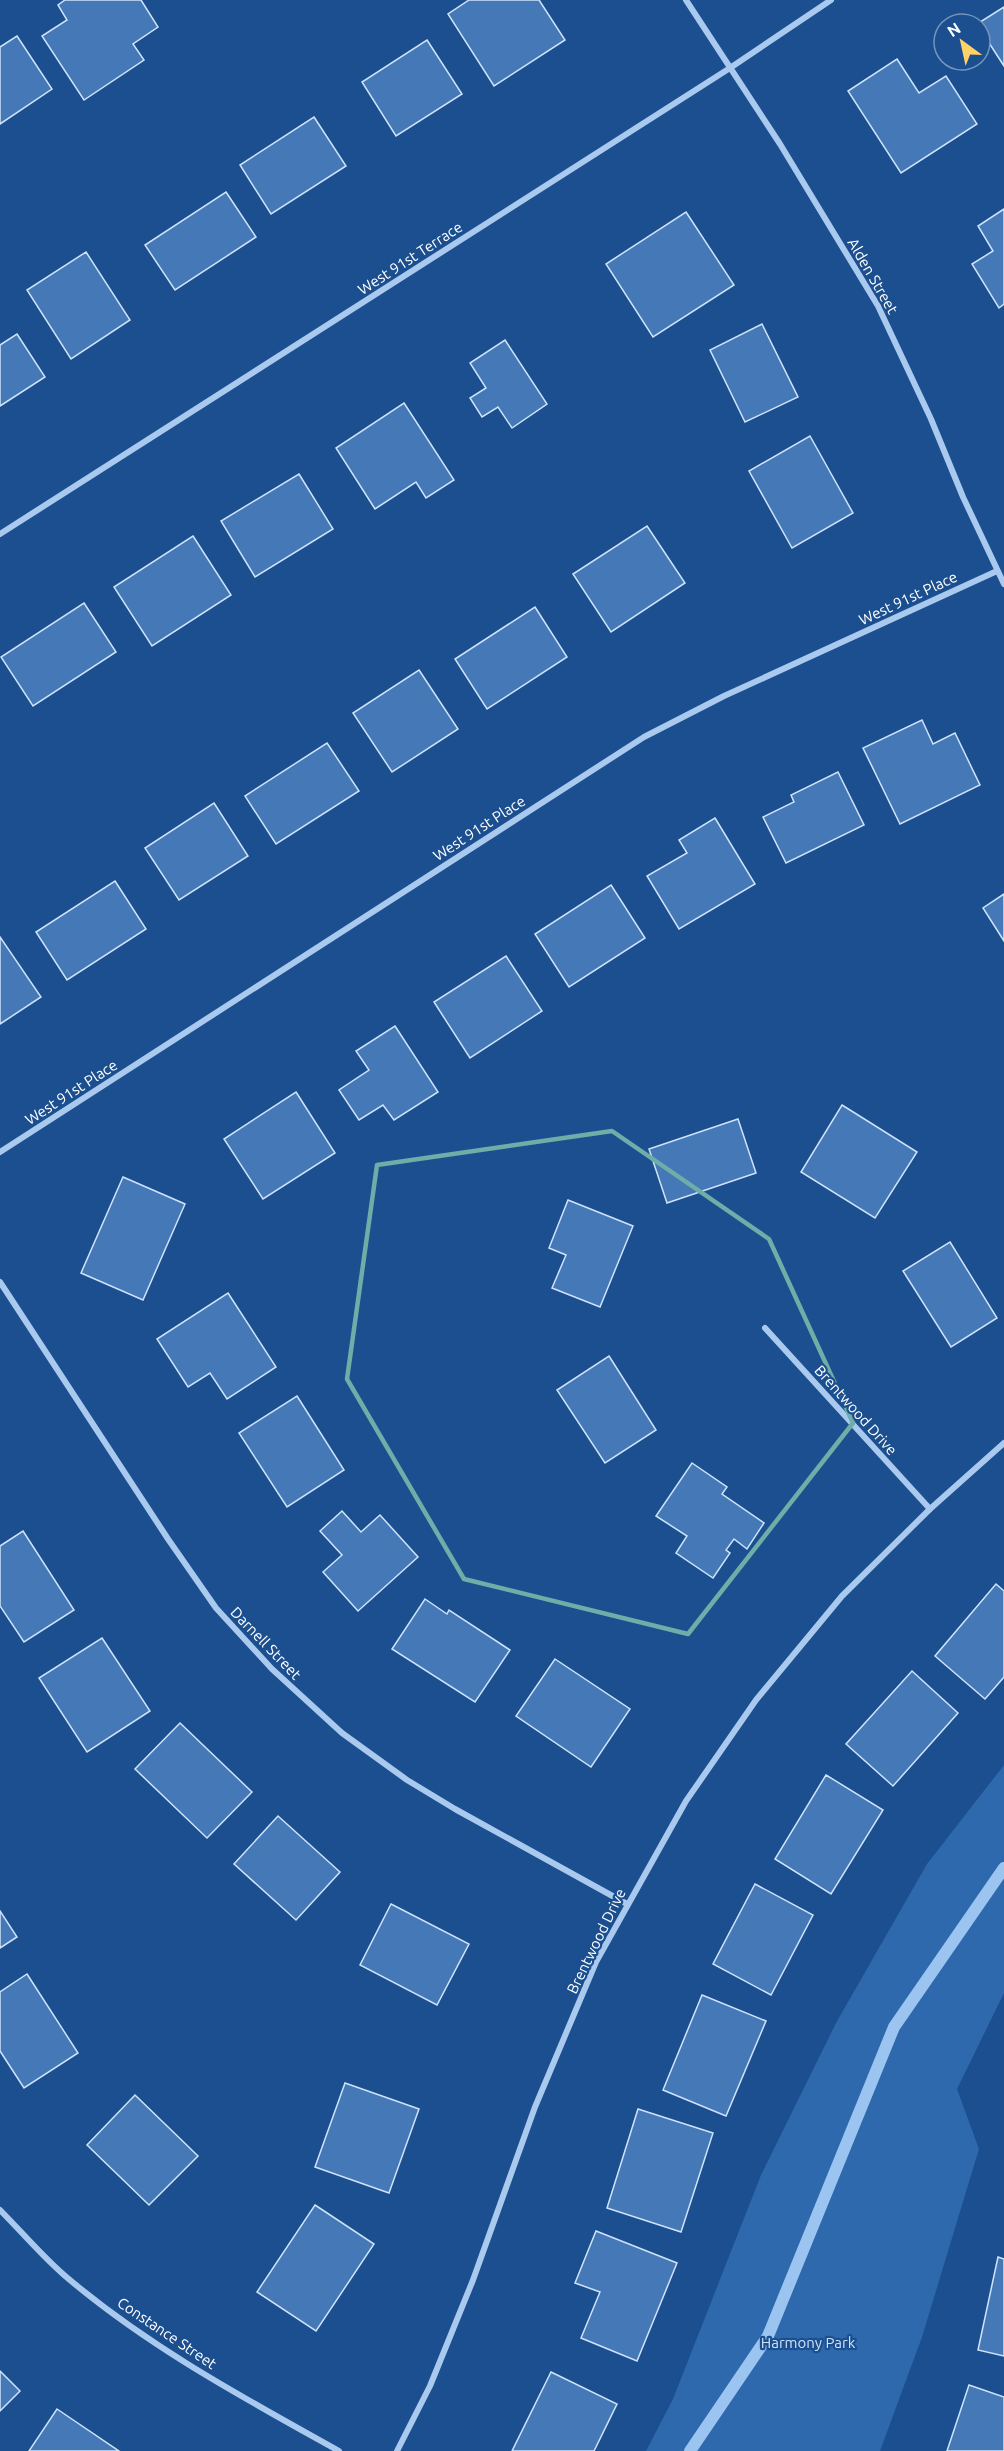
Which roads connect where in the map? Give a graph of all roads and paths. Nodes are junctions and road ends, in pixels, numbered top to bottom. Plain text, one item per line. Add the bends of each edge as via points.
1 (686, 0) edge
2 (831, 0) edge
3 (730, 68) junction
4 (0, 534) edge
5 (998, 571) junction
6 (1004, 584) edge
7 (0, 1152) edge
8 (0, 1282) edge
9 (765, 1328) dead end
10 (1004, 1443) edge
11 (930, 1509) junction
12 (627, 1904) junction
13 (0, 2210) edge
14 (339, 2451) edge
15 (398, 2451) edge

1 - 3 street, Alden Street
2 - 3 street, West 91st Terrace
3 - 4 street, West 91st Terrace
3 - 5 street, Alden Street via 878,306
5 - 6 street, Alden Street
5 - 7 street, West 91st Place via 724,696 644,737
8 - 12 street, Darnell Street via 216,1608 272,1669 342,1733 408,1780
9 - 11 street, Brentwood Drive
10 - 11 street, Brentwood Drive
11 - 12 street, Brentwood Drive via 842,1596 756,1700 686,1801
12 - 15 street, Brentwood Drive via 591,1972 435,2376
13 - 14 street, Constance Street via 64,2274 154,2343

